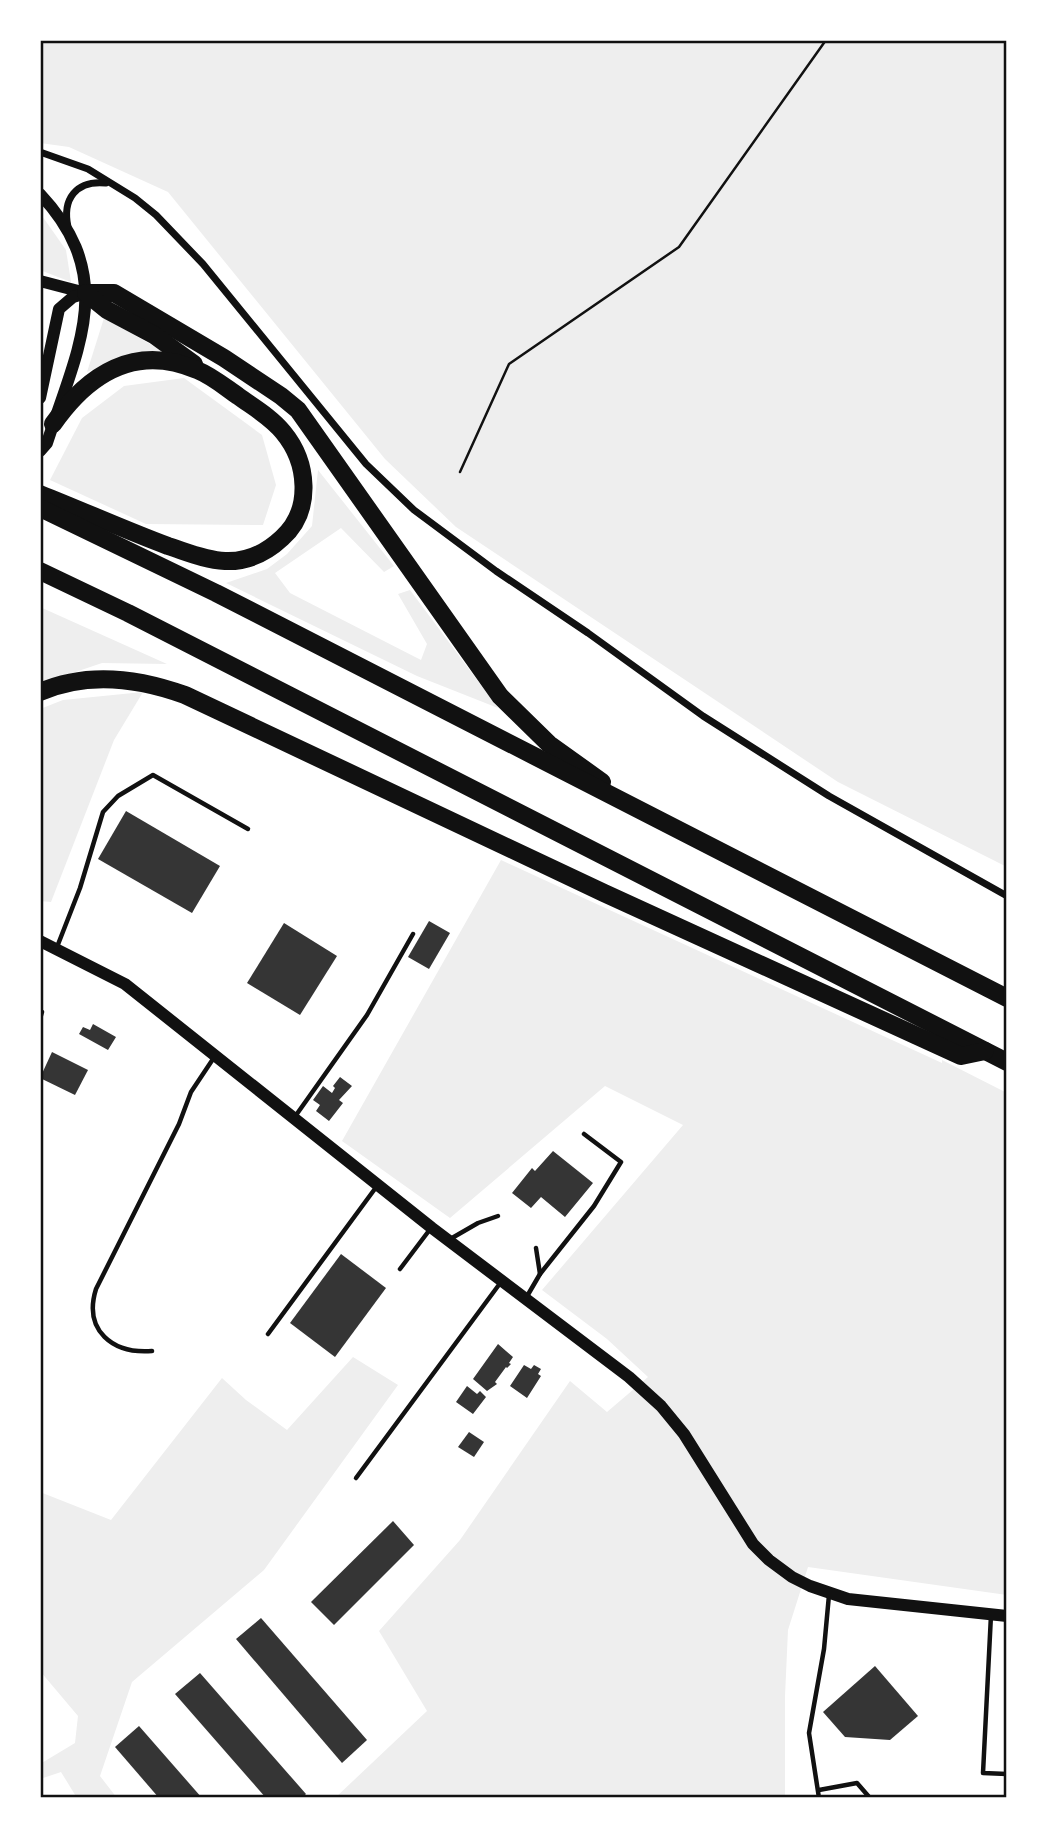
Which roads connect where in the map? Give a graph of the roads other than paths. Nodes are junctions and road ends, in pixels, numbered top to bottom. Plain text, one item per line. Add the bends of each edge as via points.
1 (40, 152) edge
2 (110, 183) junction
3 (40, 194) edge
4 (69, 231) junction
5 (40, 281) edge
6 (86, 293) junction
7 (216, 380) junction
8 (40, 398) edge
9 (53, 424) junction
10 (40, 451) edge
11 (40, 494) edge
12 (40, 508) edge
13 (40, 571) edge
14 (40, 692) edge
15 (650, 817) junction
16 (248, 829) dead end
17 (1007, 896) edge
18 (413, 934) dead end
19 (40, 941) edge
20 (56, 948) junction
21 (1007, 998) edge
22 (43, 1012) dead end
23 (40, 1019) edge
24 (985, 1051) junction
25 (216, 1056) junction
26 (1007, 1062) edge
27 (294, 1119) junction
28 (584, 1134) dead end
29 (378, 1185) junction
30 (498, 1216) dead end
31 (432, 1228) junction
32 (448, 1240) junction
33 (536, 1248) dead end
34 (400, 1269) dead end
35 (540, 1274) junction
36 (502, 1281) junction
37 (525, 1299) junction
38 (268, 1334) dead end
39 (152, 1351) dead end
40 (356, 1478) dead end
41 (829, 1594) junction
42 (991, 1614) junction
43 (1007, 1616) edge
44 (1007, 1774) edge
45 (819, 1790) junction
46 (819, 1798) edge
47 (870, 1798) edge

1 - 2 street via 88,169
2 - 4 street via 94,181 69,199 65,212
2 - 17 street via 156,215 183,242 366,464 414,510 703,716 830,796
3 - 4 street
4 - 6 street via 80,257
5 - 6 street
6 - 7 highway
6 - 8 street via 59,309
6 - 9 street via 82,338
6 - 15 highway via 114,293 224,358 298,410 500,696 549,744
7 - 9 highway via 160,360 128,364 89,383
7 - 11 highway via 283,431 302,470 305,492 298,515 286,535 266,551 234,561 205,558
9 - 10 street
12 - 15 highway via 216,593
13 - 24 highway
14 - 24 highway via 76,680 107,678 185,695 961,1056
15 - 21 highway
16 - 20 lane via 153,775 124,792 103,812
18 - 27 lane via 368,1015
19 - 20 street
20 - 25 street via 125,984
22 - 23 lane
24 - 26 highway
25 - 27 street
25 - 39 lane via 191,1092 92,1303 93,1320 107,1339 128,1350
27 - 29 street
28 - 35 lane via 621,1162 594,1206
29 - 31 street
29 - 38 lane
30 - 32 lane
31 - 32 street
31 - 34 lane
32 - 36 street
33 - 35 lane
35 - 37 lane
36 - 37 street
36 - 40 lane
37 - 41 street via 662,1406 753,1544 792,1577
41 - 42 street via 848,1600
41 - 45 lane via 809,1733
42 - 43 street
42 - 44 lane via 983,1773
45 - 46 lane
45 - 47 lane via 857,1783

